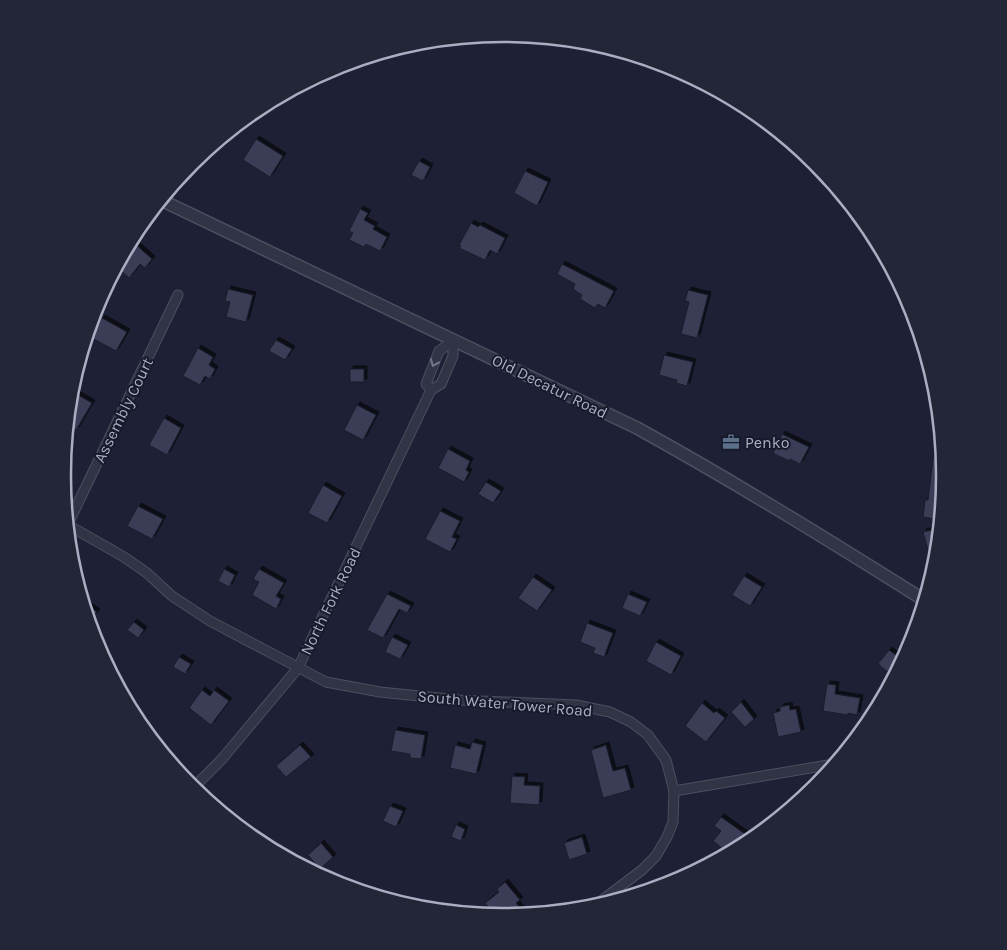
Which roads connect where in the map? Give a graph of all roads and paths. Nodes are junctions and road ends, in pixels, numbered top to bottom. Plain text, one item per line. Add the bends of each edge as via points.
1 (167, 203) edge
2 (178, 295) dead end
3 (453, 341) junction
4 (431, 390) junction
5 (73, 513) edge
6 (75, 529) edge
7 (918, 596) edge
8 (298, 668) junction
9 (823, 766) edge
10 (199, 782) edge
11 (674, 792) junction
12 (610, 894) edge

1 - 3 street, Old Decatur Road
2 - 5 street, Assembly Court
3 - 4 street, North Fork Road via 453,356 441,384
3 -> 4 street, North Fork Road via 439,352 426,384
3 - 7 street, Old Decatur Road via 637,428
4 - 8 street, North Fork Road
6 - 8 street, South Water Tower Road via 124,556 172,596 210,621
8 - 10 street, North Fork Road
8 - 11 street, South Water Tower Road via 326,682 380,692 459,700 576,705 610,712 648,735 666,760
9 - 11 street
11 - 12 street, South Water Tower Road via 673,822 656,856

